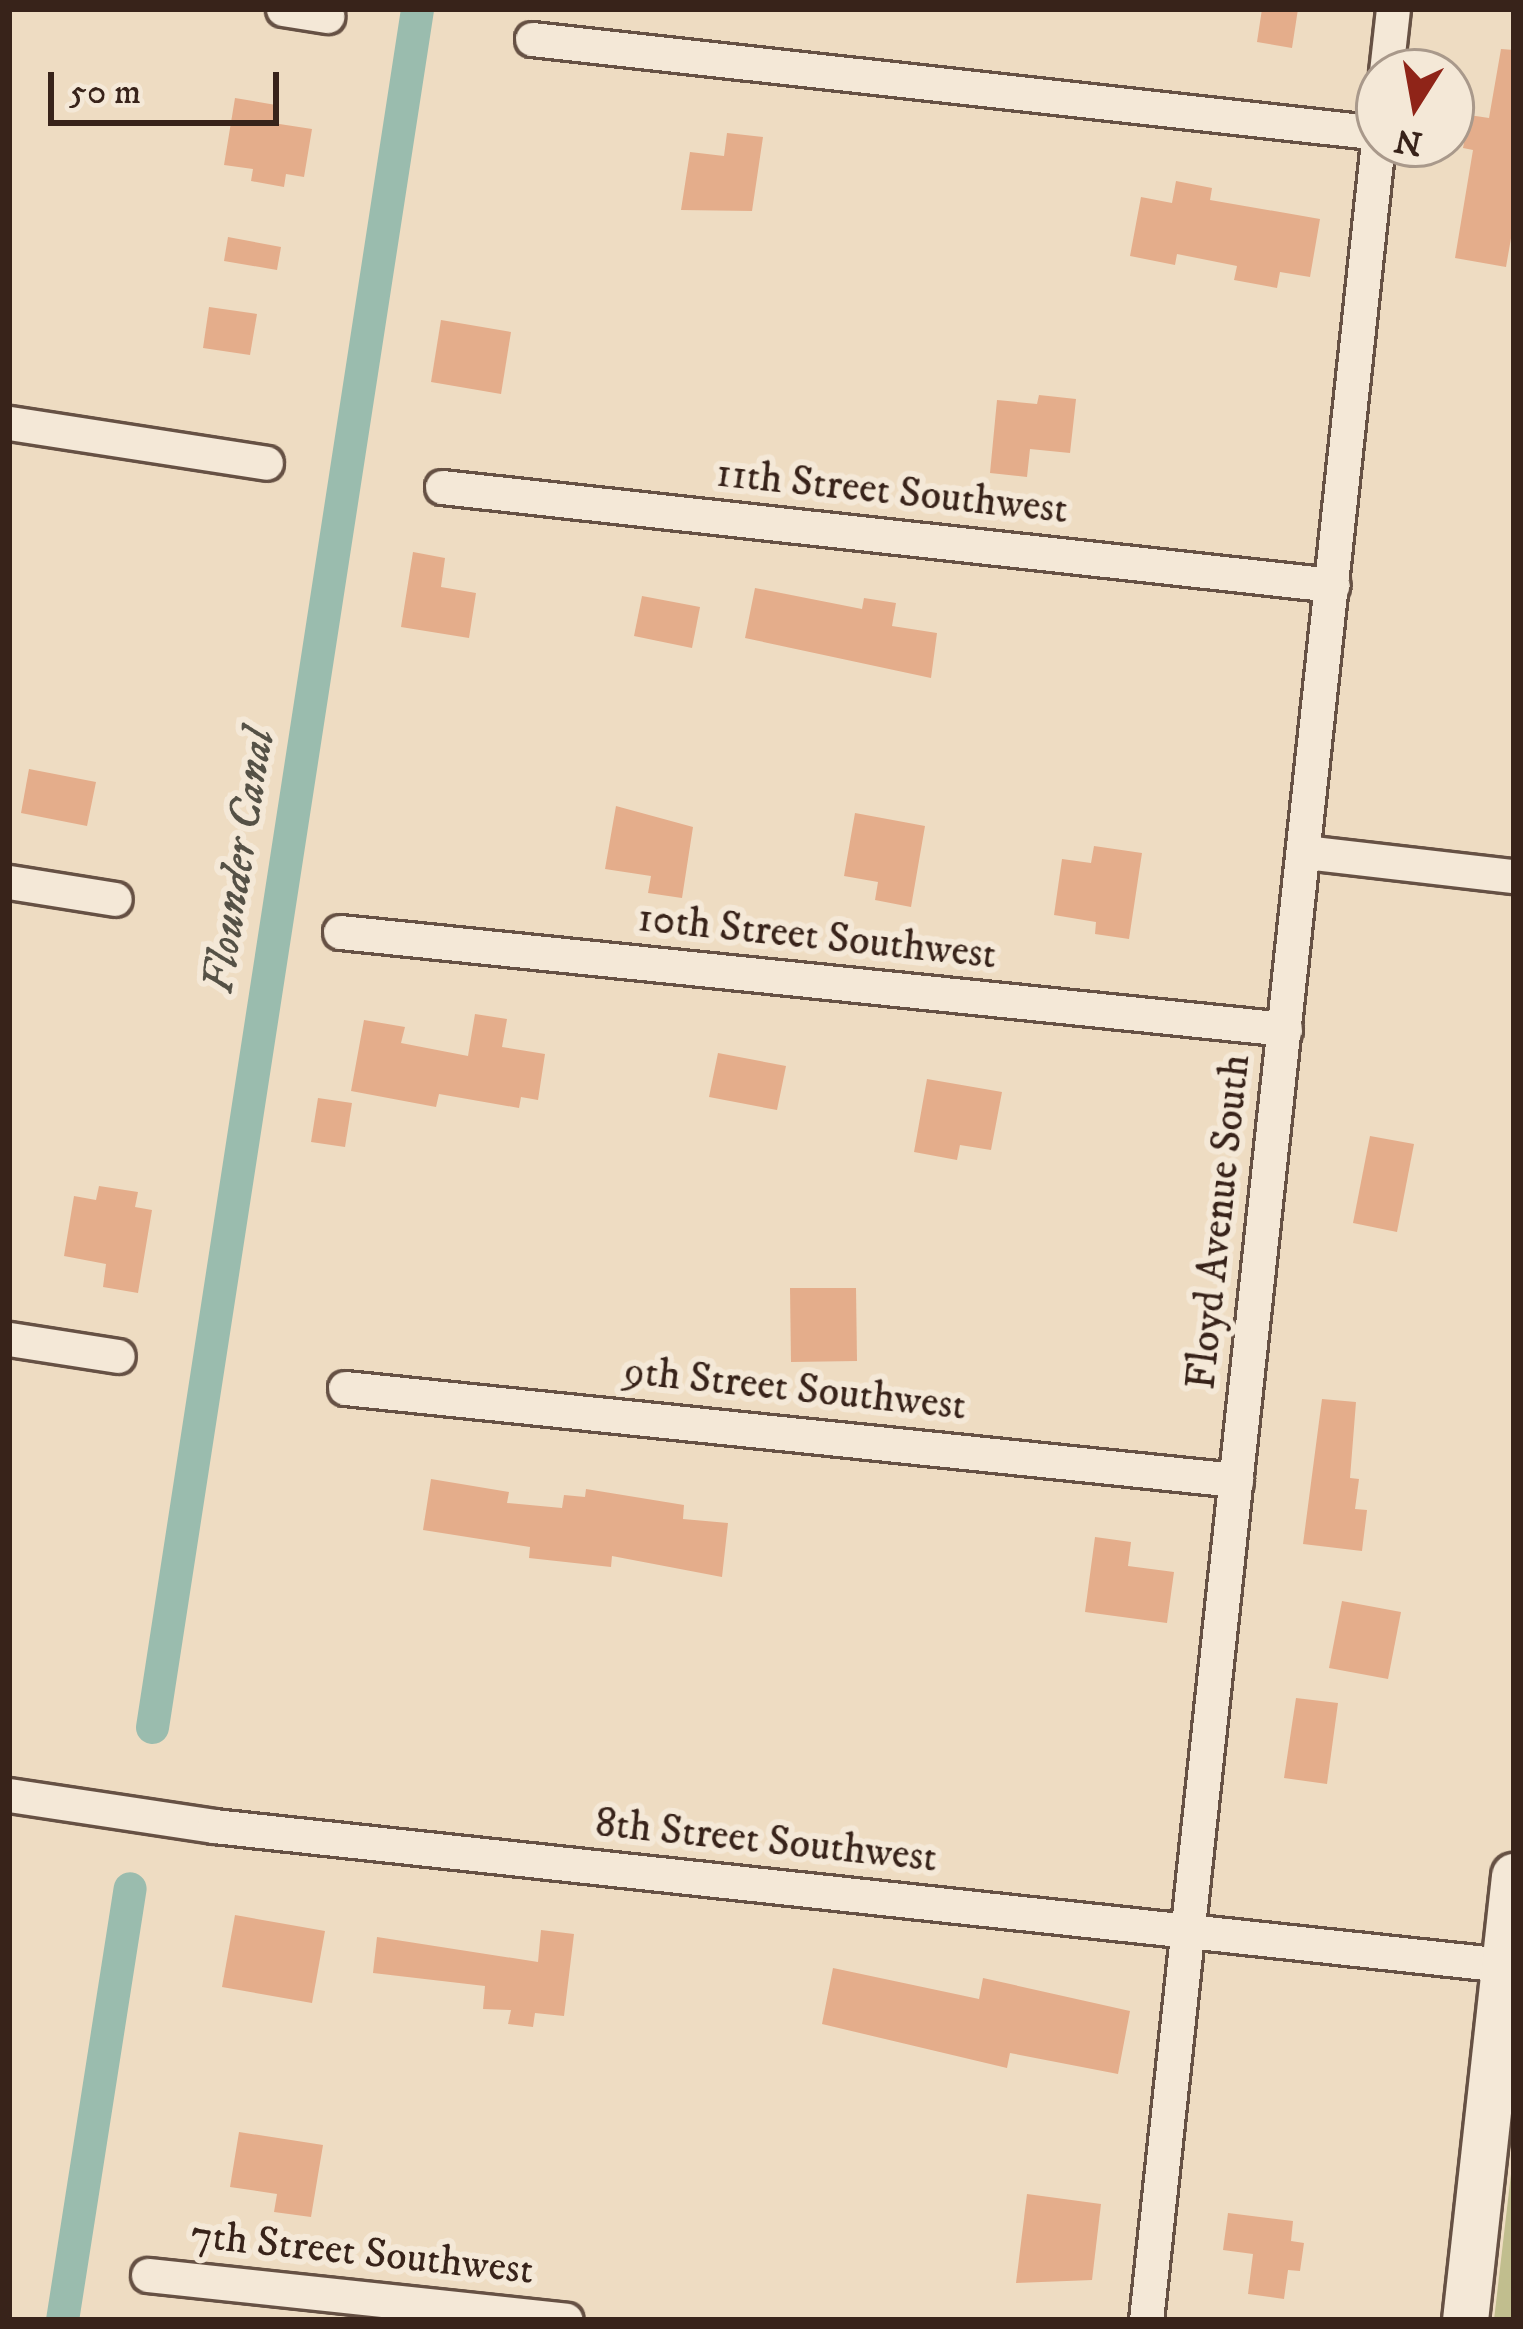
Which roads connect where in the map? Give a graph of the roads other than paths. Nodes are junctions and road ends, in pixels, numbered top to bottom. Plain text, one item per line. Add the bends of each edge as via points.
1 (284, 9) edge
2 (1393, 9) edge
3 (327, 16) dead end
4 (532, 38) dead end
5 (1389, 48) edge
6 (1355, 131) edge
7 (1376, 168) edge
8 (9, 423) edge
9 (266, 463) dead end
10 (442, 488) dead end
11 (1333, 585) junction
12 (1305, 852) junction
13 (1514, 876) edge
14 (9, 882) edge
15 (116, 898) dead end
16 (340, 932) dead end
17 (1285, 1029) junction
18 (9, 1339) edge
19 (118, 1356) dead end
20 (345, 1388) dead end
21 (1236, 1480) junction
22 (9, 1795) edge
23 (1514, 1876) edge
24 (1188, 1932) junction
25 (1509, 1965) edge
26 (148, 2276) dead end
27 (566, 2320) edge
28 (1146, 2320) edge
29 (1465, 2320) edge

1 - 3 street
2 - 5 street
4 - 6 street
7 - 11 street, Floyd Avenue South
8 - 9 street
10 - 11 street, 11th Street Southwest
11 - 12 street, Floyd Avenue South
12 - 13 street
12 - 17 street, Floyd Avenue South
14 - 15 street
16 - 17 street, 10th Street Southwest
17 - 21 street, Floyd Avenue South
18 - 19 street
20 - 21 street, 9th Street Southwest
21 - 24 street, Floyd Avenue South
22 - 24 street, 8th Street Southwest via 214,1826
23 - 25 main road
24 - 25 street, 8th Street Southwest
24 - 28 street, Floyd Avenue South
25 - 29 main road
26 - 27 street, 7th Street Southwest

